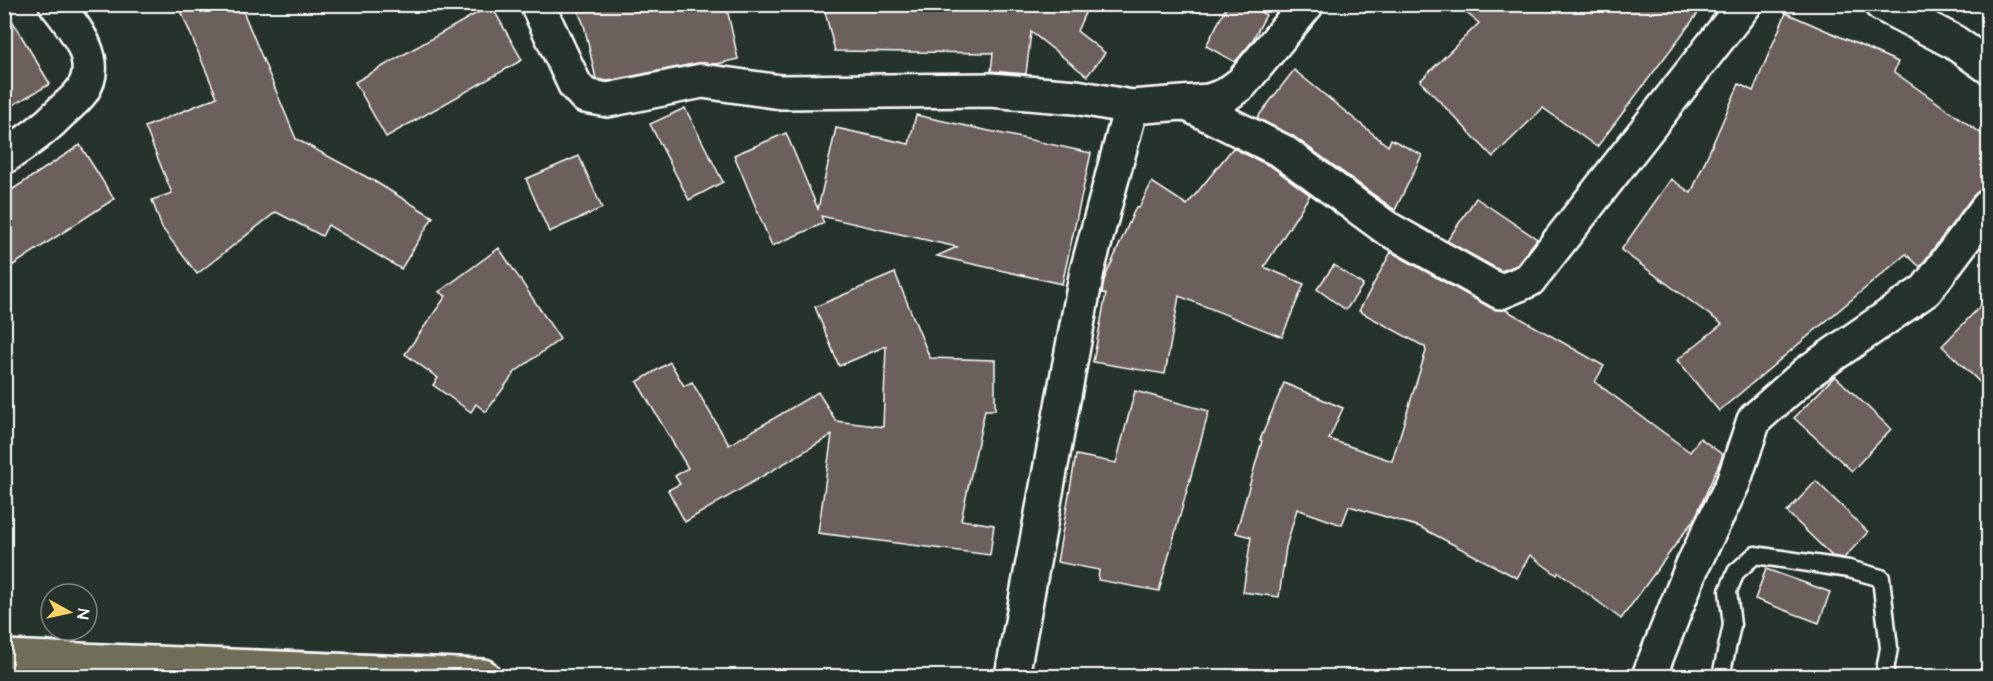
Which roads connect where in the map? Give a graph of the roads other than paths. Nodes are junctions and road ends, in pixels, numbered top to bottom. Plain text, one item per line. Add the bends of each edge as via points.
1 (56, 4) edge
2 (537, 4) edge
3 (1307, 4) edge
4 (1745, 4) edge
5 (1881, 4) edge
6 (1989, 66) edge
7 (1185, 103) junction
8 (1131, 107) junction
9 (4, 158) edge
10 (1989, 207) edge
11 (4, 657) edge
12 (483, 676) edge
13 (1012, 676) edge
14 (1649, 676) edge
15 (1722, 676) edge
16 (1884, 676) edge

1 - 9 street via 79,34 88,55 89,74 83,91 39,135
2 - 8 street via 575,85 585,96 608,100 702,81 781,92 990,90
3 - 7 street via 1242,83 1209,101
4 - 7 street via 1529,280 1500,292 1385,227 1282,151
5 - 6 street via 1954,42
7 - 8 street
8 - 13 street via 1087,271
10 - 14 street via 1926,290 1808,372 1754,420 1733,483 1692,567
11 - 12 highway
15 - 16 lane via 1732,625 1728,591 1736,572 1755,555 1849,569 1881,578 1889,648

